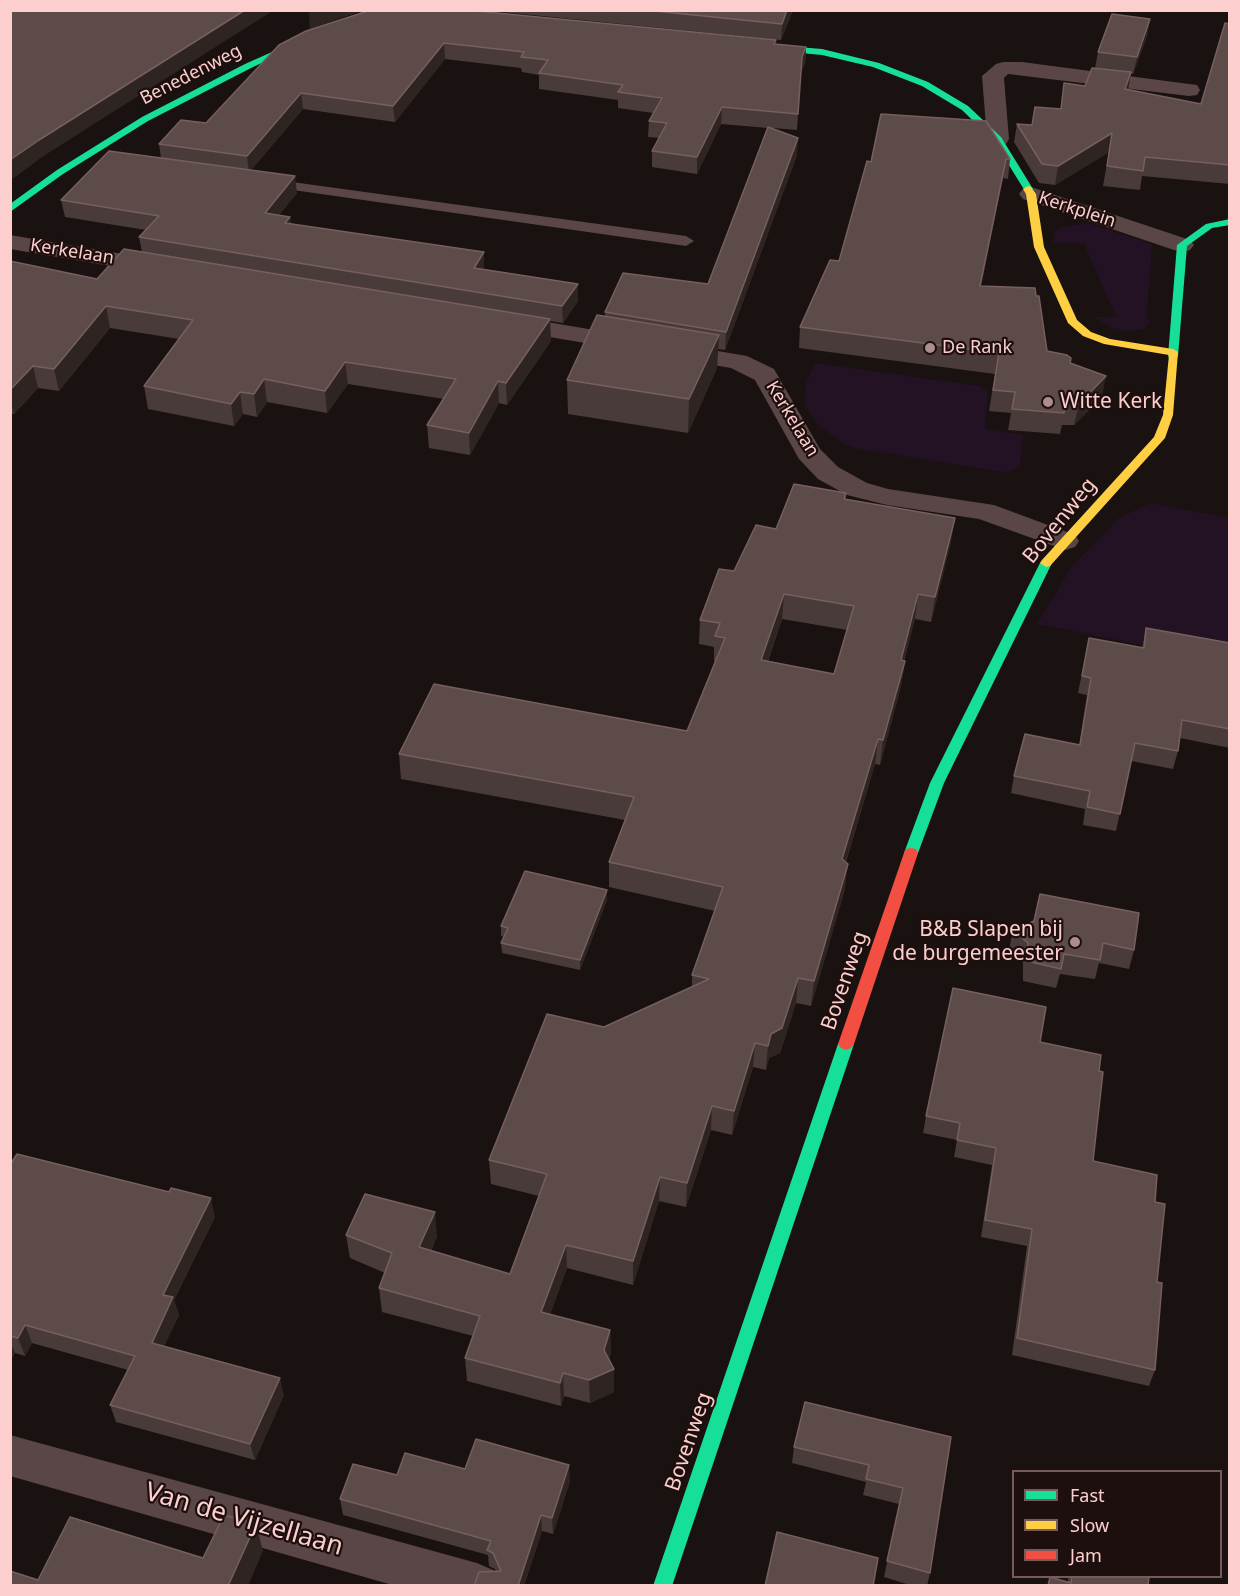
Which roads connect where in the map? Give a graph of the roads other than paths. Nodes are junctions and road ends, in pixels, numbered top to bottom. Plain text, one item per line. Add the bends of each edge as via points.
1 (320, 34) edge
2 (751, 45) edge
3 (1189, 90) dead end
4 (998, 139) junction
5 (84, 156) junction
6 (108, 159) edge
7 (257, 181) edge
8 (1031, 194) junction
9 (10, 209) edge
10 (1230, 222) edge
11 (10, 242) edge
12 (686, 242) dead end
13 (1182, 245) junction
14 (186, 271) edge
15 (480, 319) edge
16 (1173, 352) junction
17 (1065, 541) junction
18 (10, 1455) edge
19 (477, 1586) edge
20 (662, 1586) edge

1 - 5 street, Benedenweg via 192,94
2 - 4 street via 822,52 898,72 965,108
3 - 4 street via 1003,68 993,76
4 - 8 street
5 - 6 lane
5 - 9 street, Benedenweg
7 - 12 lane
8 - 13 street, Kerkplein
8 - 16 street, Kerkplein via 1039,247 1072,321 1087,334 1108,342
10 - 13 street via 1209,226
11 - 14 street, Kerkelaan
13 - 16 street
15 - 17 street, Kerkelaan via 738,361 765,375 809,453 828,473 857,489 984,511
16 - 17 street, Bovenweg via 1168,415 1159,438
17 - 20 street, Bovenweg via 1046,564 937,783 918,832
18 - 19 street, Van de Vijzellaan

